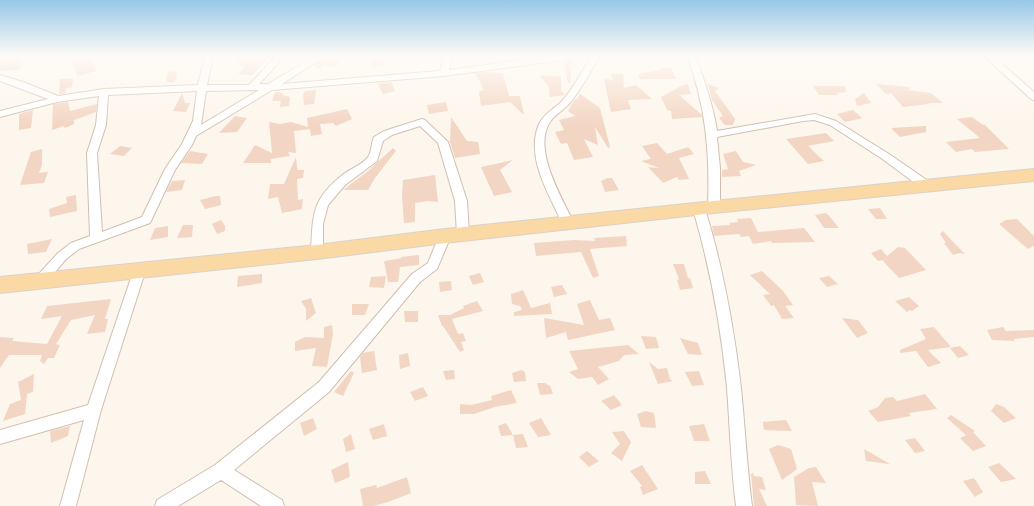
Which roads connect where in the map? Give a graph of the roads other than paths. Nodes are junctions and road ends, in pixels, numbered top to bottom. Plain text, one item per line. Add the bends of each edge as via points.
1 (5, 80) edge
2 (204, 80) edge
3 (260, 80) edge
4 (281, 80) edge
5 (360, 80) edge
6 (580, 80) edge
7 (701, 80) edge
8 (1015, 80) edge
9 (202, 88) junction
10 (252, 88) junction
11 (267, 88) junction
12 (104, 92) junction
13 (1034, 96) edge
14 (56, 99) junction
15 (0, 114) edge
16 (193, 134) junction
17 (712, 135) junction
18 (1034, 175) edge
19 (927, 186) junction
20 (706, 208) junction
21 (568, 223) junction
22 (454, 235) junction
23 (96, 238) junction
24 (317, 252) junction
25 (140, 269) junction
26 (41, 280) junction
27 (0, 285) edge
28 (94, 410) junction
29 (0, 438) edge
30 (221, 471) junction
31 (68, 506) edge
32 (163, 506) edge
33 (276, 506) edge
34 (744, 506) edge

1 - 14 street
2 - 9 street
3 - 10 street
4 - 11 street
5 - 11 street
6 - 21 street via 565,103 544,124 539,153
7 - 17 street via 707,100
8 - 13 street
9 - 10 street
9 - 12 street
9 - 16 street via 198,121
10 - 11 street
11 - 16 street
12 - 14 street
12 - 23 street via 100,125 92,153
14 - 15 street
16 - 23 street via 170,169 146,220
17 - 19 street via 814,117 833,123
17 - 20 street via 715,170
18 - 19 main road
19 - 20 main road
20 - 21 main road
20 - 34 street via 734,389
21 - 22 main road
22 - 24 main road
22 - 24 street via 460,195 443,142 422,122 378,139 373,159 336,186 319,215
22 - 30 street via 433,266 418,275 324,388
23 - 26 street via 75,246 62,256
24 - 25 main road
25 - 26 main road
25 - 28 street
26 - 27 main road
28 - 29 street
28 - 31 street
30 - 32 street
30 - 33 street

